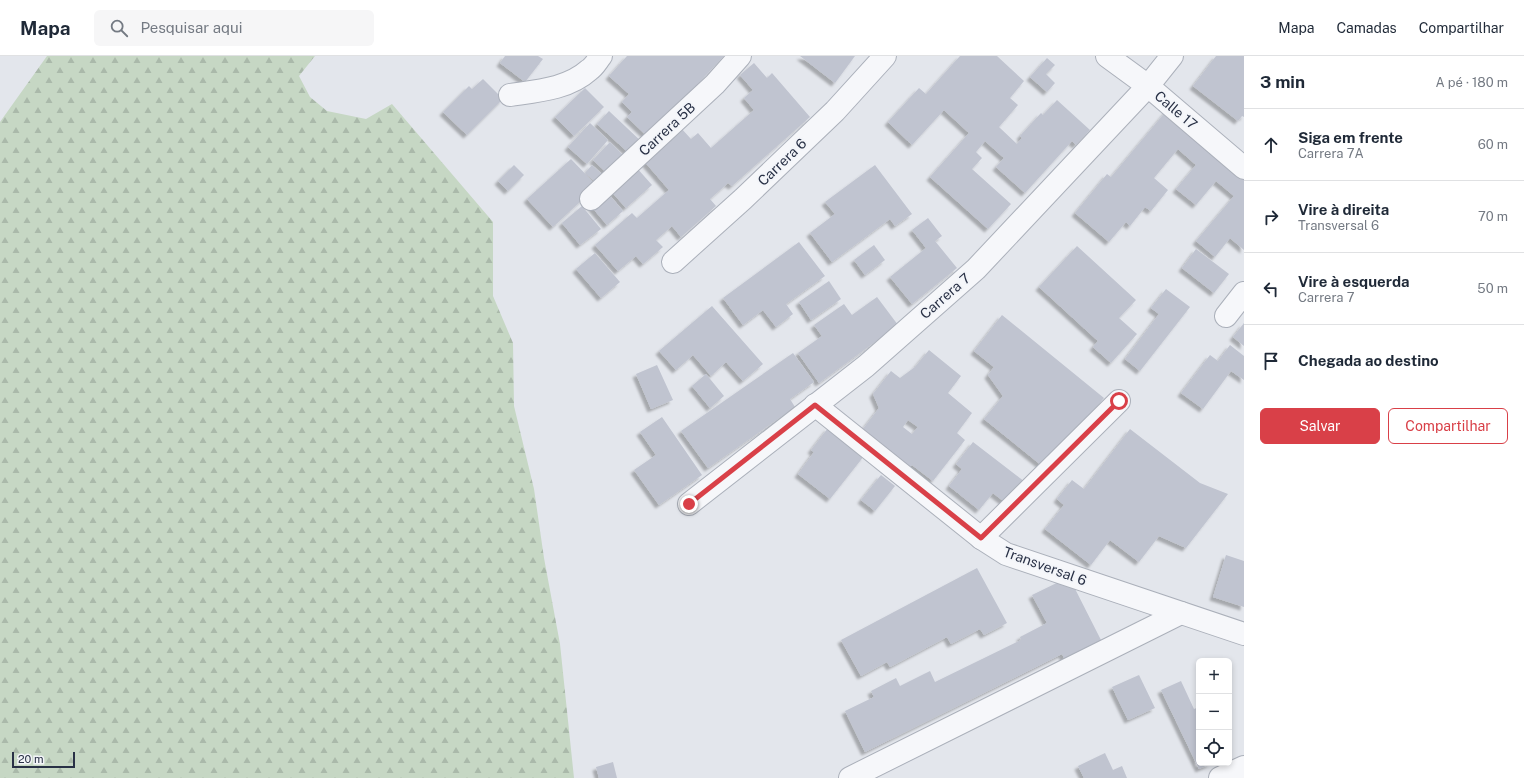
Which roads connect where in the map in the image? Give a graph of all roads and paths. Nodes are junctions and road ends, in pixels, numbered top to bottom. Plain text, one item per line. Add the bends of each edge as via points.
1 (601, 56) edge
2 (740, 56) edge
3 (885, 56) edge
4 (1107, 56) edge
5 (1172, 56) edge
6 (1148, 86) junction
7 (510, 95) dead end
8 (1244, 168) edge
9 (591, 199) dead end
10 (674, 262) dead end
11 (1244, 293) edge
12 (1226, 316) dead end
13 (1119, 401) dead end
14 (815, 405) junction
15 (689, 504) dead end
16 (981, 538) junction
17 (1181, 613) junction
18 (1244, 634) edge
19 (1244, 766) edge
20 (850, 778) edge
21 (1220, 778) edge

1 - 7 street via 590,70 573,81 551,89
2 - 9 street, Carrera 5B via 715,84
3 - 10 street, Carrera 6 via 835,111
4 - 6 street, Calle 17
5 - 6 street, Carrera 7
6 - 8 street, Calle 17
6 - 14 street, Carrera 7 via 976,269 866,366
11 - 12 street
13 - 16 street
14 - 15 street, Carrera 7
14 - 16 street, Transversal 6
16 - 17 street, Transversal 6 via 1006,554
17 - 18 street, Transversal 6
17 - 20 street
19 - 21 street

